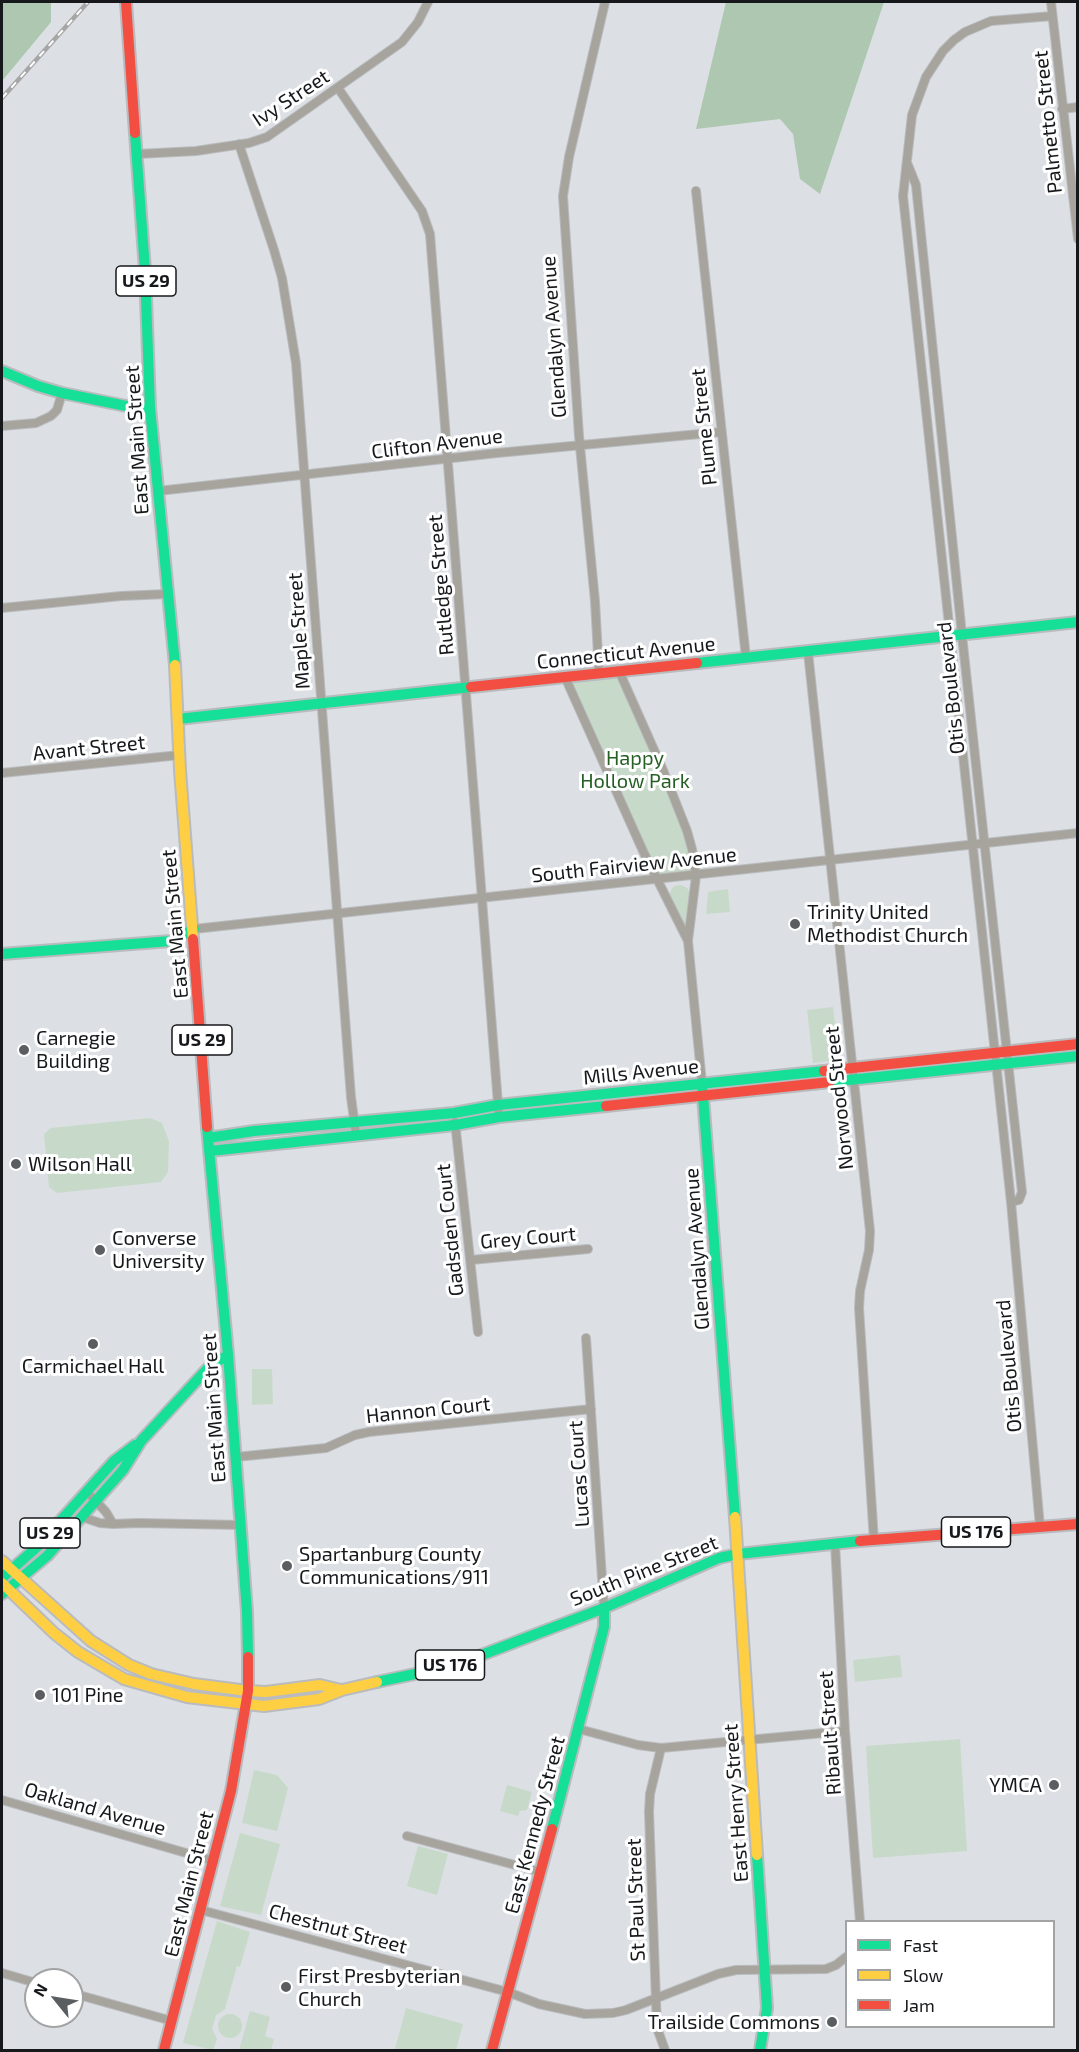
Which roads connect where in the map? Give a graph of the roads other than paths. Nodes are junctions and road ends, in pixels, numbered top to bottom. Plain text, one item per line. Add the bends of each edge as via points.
1 (126, 2) edge
2 (428, 2) edge
3 (605, 2) edge
4 (1051, 2) edge
5 (1052, 16) junction
6 (338, 88) junction
7 (1077, 107) edge
8 (1062, 109) junction
9 (239, 144) junction
10 (138, 154) junction
11 (908, 164) junction
12 (696, 191) dead end
13 (1077, 239) edge
14 (2, 371) edge
15 (62, 393) junction
16 (150, 408) junction
17 (2, 426) edge
18 (720, 432) junction
19 (580, 446) junction
20 (447, 459) junction
21 (305, 475) junction
22 (158, 491) junction
23 (167, 594) junction
24 (2, 608) edge
25 (1077, 622) edge
26 (962, 635) junction
27 (949, 637) junction
28 (808, 652) junction
29 (746, 658) junction
30 (619, 671) junction
31 (599, 674) junction
32 (566, 677) junction
33 (465, 688) junction
34 (321, 703) junction
35 (178, 719) junction
36 (180, 755) junction
37 (2, 773) edge
38 (1077, 834) edge
39 (985, 844) junction
40 (973, 846) junction
41 (831, 860) junction
42 (696, 876) junction
43 (657, 880) junction
44 (481, 897) junction
45 (337, 913) junction
46 (194, 929) junction
47 (688, 941) junction
48 (2, 954) edge
49 (1077, 1044) edge
50 (1007, 1051) junction
51 (995, 1052) junction
52 (1077, 1056) edge
53 (1008, 1063) junction
54 (996, 1064) junction
55 (852, 1068) junction
56 (854, 1080) junction
57 (702, 1083) junction
58 (704, 1096) junction
59 (498, 1105) junction
60 (454, 1113) junction
61 (499, 1117) junction
62 (354, 1122) junction
63 (455, 1125) junction
64 (356, 1134) junction
65 (208, 1138) junction
66 (210, 1151) junction
67 (1011, 1202) junction
68 (588, 1249) dead end
69 (471, 1260) junction
70 (478, 1332) dead end
71 (586, 1338) dead end
72 (228, 1355) junction
73 (591, 1409) junction
74 (141, 1441) junction
75 (236, 1457) junction
76 (87, 1492) junction
77 (96, 1502) junction
78 (82, 1517) junction
79 (113, 1524) junction
80 (1077, 1524) edge
81 (240, 1525) junction
82 (1040, 1527) junction
83 (874, 1541) junction
84 (835, 1543) junction
85 (738, 1554) junction
86 (2, 1561) edge
87 (11, 1570) junction
88 (21, 1579) junction
89 (3, 1586) edge
90 (604, 1608) junction
91 (342, 1690) junction
92 (248, 1691) junction
93 (245, 1705) junction
94 (579, 1729) junction
95 (845, 1731) junction
96 (750, 1740) junction
97 (661, 1748) junction
98 (2, 1800) edge
99 (407, 1836) dead end
100 (214, 1861) junction
101 (541, 1872) junction
102 (201, 1910) junction
103 (860, 1920) edge
104 (845, 1958) edge
105 (765, 1969) junction
106 (2, 1973) edge
107 (24, 1979) edge
108 (508, 1992) junction
109 (84, 1996) edge
110 (656, 1998) junction
111 (172, 2021) junction
112 (164, 2050) edge
113 (492, 2050) edge
114 (665, 2050) edge
115 (760, 2050) edge

1 - 10 main road, East Main Street / US 29
2 - 6 street, Ivy Street via 402,42
3 - 19 street, Glendalyn Avenue via 563,196
4 - 5 street, Palmetto Street
5 - 8 street, Palmetto Street
5 - 11 street, Otis Boulevard via 991,21 954,40 934,64 920,92 910,126
6 - 9 street, Ivy Street via 275,132
6 - 20 street, Rutledge Street via 429,227
7 - 8 street
8 - 13 street, Palmetto Street
9 - 10 street, Ivy Street
9 - 21 street, Maple Street via 288,306
10 - 16 main road, East Main Street / US 29
11 - 26 street, Otis Boulevard via 916,185
11 - 27 street, Otis Boulevard via 903,195
12 - 18 street, Plume Street
14 - 15 main road
15 - 16 main road
15 - 17 street via 51,416 36,423
16 - 22 main road, East Main Street / US 29
18 - 19 street, Clifton Avenue
18 - 29 street, Plume Street
19 - 20 street, Clifton Avenue
19 - 31 street, Glendalyn Avenue
20 - 21 street, Clifton Avenue
20 - 33 street, Rutledge Street
21 - 22 street, Clifton Avenue
21 - 34 street, Maple Street
22 - 23 main road, East Main Street / US 29
23 - 24 street
23 - 35 main road, East Main Street / US 29
25 - 26 main road, Connecticut Avenue
26 - 27 main road, Connecticut Avenue
26 - 39 street, Otis Boulevard
27 - 28 main road, Connecticut Avenue
27 - 40 street, Otis Boulevard
28 - 29 main road, Connecticut Avenue
28 - 41 street, Norwood Street
29 - 30 main road, Connecticut Avenue
30 - 31 main road, Connecticut Avenue
30 - 42 street, Glendalyn Avenue via 687,831
31 - 32 main road, Connecticut Avenue
32 - 33 main road, Connecticut Avenue
32 - 43 street, Glendalyn Avenue
33 - 34 main road, Connecticut Avenue
33 - 44 street, Rutledge Street
34 - 35 main road, Connecticut Avenue
34 - 45 street, Maple Street
35 - 36 main road, East Main Street / US 29
36 - 37 street, Avant Street
36 - 46 main road, East Main Street / US 29
38 - 39 street, South Fairview Avenue
39 - 40 street, South Fairview Avenue
39 - 50 street, Otis Boulevard
40 - 41 street, South Fairview Avenue
40 - 51 street, Otis Boulevard
41 - 42 street, South Fairview Avenue
41 - 55 street, Norwood Street
42 - 43 street, South Fairview Avenue
42 - 47 street, Glendalyn Avenue
43 - 44 street, South Fairview Avenue
43 - 47 street, Glendalyn Avenue
44 - 45 street, South Fairview Avenue
44 - 59 street, Rutledge Street
45 - 46 street, South Fairview Avenue
45 - 62 street, Maple Street
46 - 48 main road via 171,941
46 - 65 main road, East Main Street / US 29
47 - 57 street, Glendalyn Avenue
49 - 50 main road, Mills Avenue
50 - 51 main road, Mills Avenue
50 - 53 street, Otis Boulevard
51 - 54 street, Otis Boulevard
51 - 55 main road, Mills Avenue
52 - 53 main road, Mills Avenue
53 - 54 main road, Mills Avenue
53 - 67 street, Otis Boulevard via 1022,1192 1019,1200
54 - 56 main road, Mills Avenue
54 - 67 street, Otis Boulevard
55 - 56 street, Norwood Street
55 - 57 main road, Mills Avenue
56 - 58 main road, Mills Avenue
56 - 83 street, Norwood Street via 870,1231 859,1308
57 - 58 main road, Glendalyn Avenue
57 - 59 main road, Mills Avenue
58 - 61 main road, Mills Avenue
58 - 85 main road, Glendalyn Avenue
59 - 60 main road, Mills Avenue
59 - 61 street, Rutledge Street
60 - 62 main road, Mills Avenue
60 - 63 street, Gadsden Court
61 - 63 main road, Mills Avenue
62 - 64 street, Maple Street
62 - 65 main road, Mills Avenue
63 - 64 main road, Mills Avenue
63 - 69 street, Gadsden Court
64 - 66 main road, Mills Avenue
65 - 66 main road, East Main Street / US 29
66 - 72 main road, East Main Street / US 29
67 - 82 street, Otis Boulevard
68 - 69 street, Grey Court
69 - 70 street, Gadsden Court
71 - 73 street, Lucas Court
72 - 74 main road, US 29 via 210,1366
72 - 75 main road, East Main Street
73 - 75 street, Hannon Court via 369,1432 326,1448
73 - 90 street, Lucas Court
74 - 76 main road, US 29 via 114,1461
74 - 77 main road, US 29
75 - 81 main road, East Main Street
76 - 77 street
76 - 87 main road, US 29
77 - 78 main road, US 29
77 - 79 street
78 - 79 street
78 - 88 main road, US 29
79 - 81 street
80 - 82 main road, South Pine Street / US 176
81 - 92 main road, East Main Street via 248,1612
82 - 83 main road, South Pine Street / US 176
83 - 84 main road, South Pine Street / US 176
84 - 85 main road, South Pine Street / US 176
84 - 95 street, Ribault Street
85 - 90 main road, South Pine Street / US 176 via 719,1558
85 - 96 main road, East Henry Street
86 - 87 main road, US 176
87 - 88 main road, US 176
87 - 89 main road, US 29
88 - 89 main road, US 29
88 - 92 main road, US 176 via 91,1641 129,1665 175,1680
89 - 93 main road, South Pine Street via 78,1652 124,1679 187,1697
90 - 91 main road, South Pine Street / US 176 via 454,1664
90 - 94 main road, East Kennedy Street via 604,1627
91 - 92 main road, South Pine Street / US 176 via 320,1685
91 - 93 main road, South Pine Street / US 176 via 319,1699
92 - 93 main road, East Main Street
93 - 100 main road, East Main Street via 231,1791
94 - 97 street
94 - 101 main road, East Kennedy Street
95 - 96 street
95 - 103 street, Ribault Street
96 - 97 street
96 - 105 main road, East Henry Street
97 - 110 street, St Paul Street via 649,1812
98 - 100 street, Oakland Avenue
99 - 101 street
100 - 102 main road, East Main Street
101 - 108 main road, East Kennedy Street
102 - 108 street, Chestnut Street
102 - 111 main road, East Main Street
104 - 105 street, Chestnut Street via 826,1969
105 - 110 street, Chestnut Street via 718,1974
105 - 115 main road, East Henry Street via 767,2008
106 - 107 street
108 - 110 street, Chestnut Street via 539,2004 585,2014 613,2013
108 - 113 main road, East Kennedy Street
109 - 111 street
110 - 114 street, St Paul Street via 657,2028
111 - 112 main road, East Main Street

